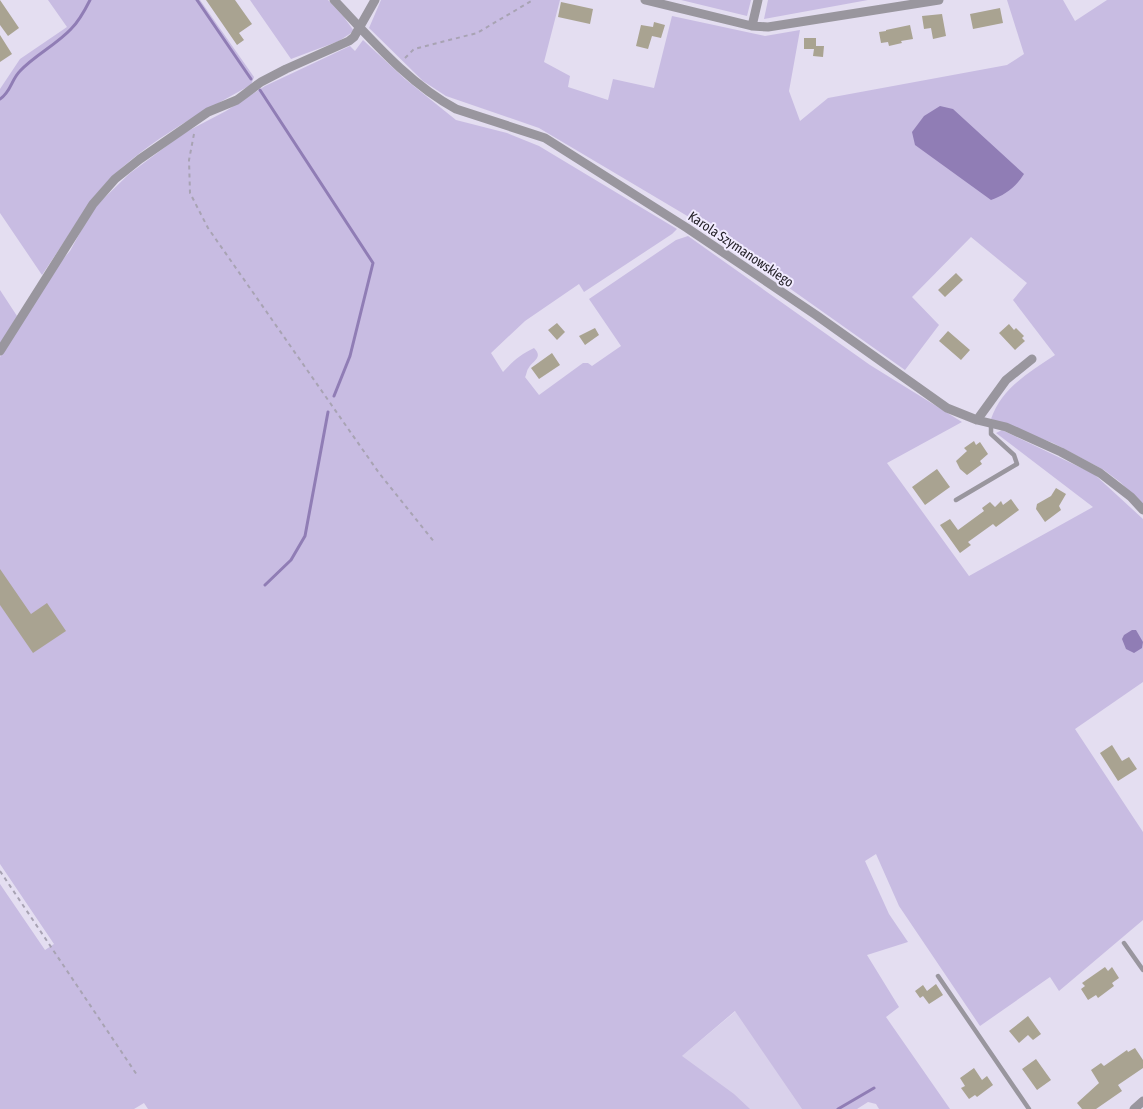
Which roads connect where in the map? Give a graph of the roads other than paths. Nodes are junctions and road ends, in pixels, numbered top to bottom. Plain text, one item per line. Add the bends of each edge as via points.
1 (334, 0) edge
2 (375, 0) edge
3 (645, 0) edge
4 (758, 0) edge
5 (939, 0) edge
6 (752, 26) junction
7 (359, 27) junction
8 (0, 351) edge
9 (1032, 359) dead end
10 (977, 420) junction
11 (991, 424) junction
12 (956, 500) dead end
13 (1143, 510) edge
14 (1124, 943) dead end
15 (1143, 970) edge
16 (938, 976) dead end
17 (1143, 1101) edge
18 (1029, 1109) edge
19 (1134, 1109) edge

1 - 7 street, Karola Szymanowskiego
2 - 7 street
3 - 6 street
4 - 6 street
5 - 6 street via 779,26
7 - 8 street via 354,38 286,69 237,100 208,112 128,168 93,204
7 - 10 street, Karola Szymanowskiego via 396,65 456,109 545,138 570,152 808,310 947,408
9 - 10 street via 1006,380
10 - 11 street, Karola Szymanowskiego
11 - 12 lane via 991,434 1014,455 1017,464
11 - 13 street, Karola Szymanowskiego via 1060,452 1100,473
14 - 15 lane
16 - 18 lane
17 - 19 street

